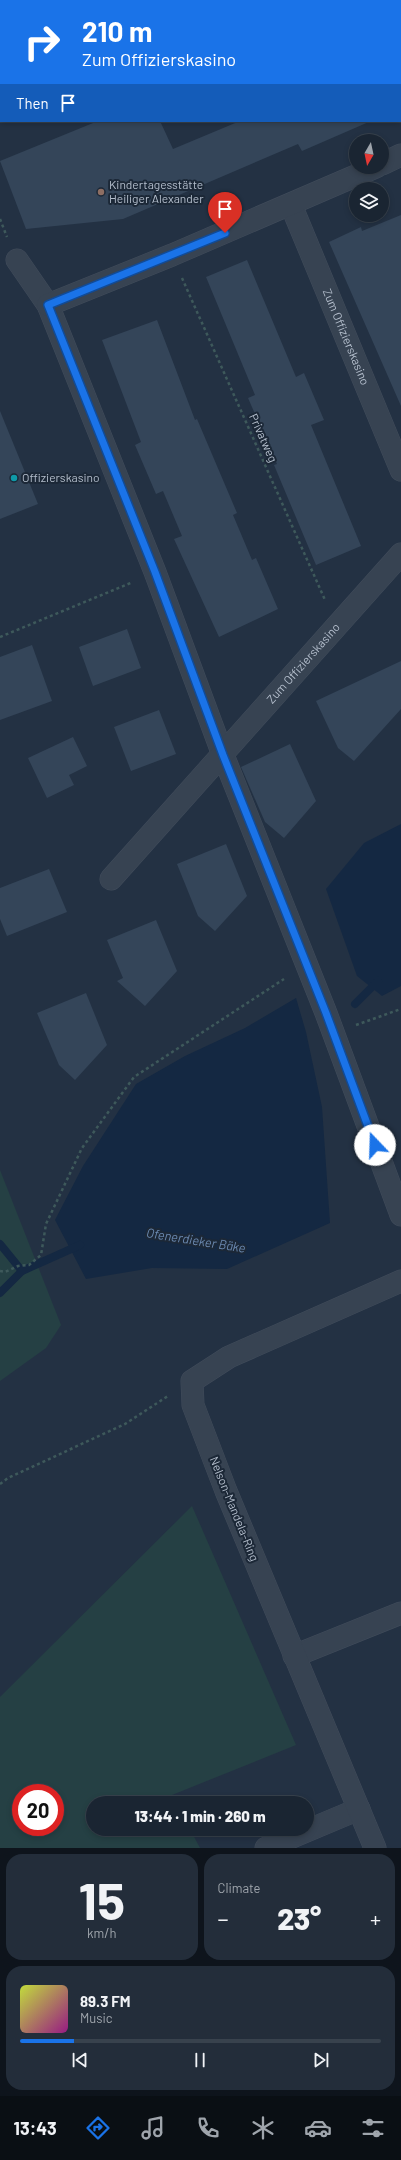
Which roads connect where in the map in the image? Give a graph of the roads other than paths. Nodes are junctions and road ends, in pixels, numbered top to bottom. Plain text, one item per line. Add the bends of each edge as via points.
1 (401, 155) edge
2 (389, 161) edge
3 (360, 174) edge
4 (291, 205) junction
5 (17, 260) dead end
6 (48, 305) junction
7 (401, 470) edge
8 (401, 554) edge
9 (223, 755) junction
10 (111, 879) dead end
11 (401, 1215) edge
12 (401, 1281) edge
13 (401, 1613) edge
14 (294, 1656) junction
15 (359, 1809) junction
16 (266, 1848) edge
17 (375, 1848) edge

1 - 2 street
3 - 4 street
4 - 6 street
4 - 7 street, Zum Offizierskasino
5 - 6 street
6 - 9 street via 155,572
8 - 9 street, Zum Offizierskasino
9 - 10 street, Zum Offizierskasino
9 - 11 street
12 - 14 street, Nelson-Mandela-Ring via 229,1357 192,1381 193,1405
13 - 14 street
14 - 15 street, Nelson-Mandela-Ring
15 - 16 street
15 - 17 street, Nelson-Mandela-Ring

